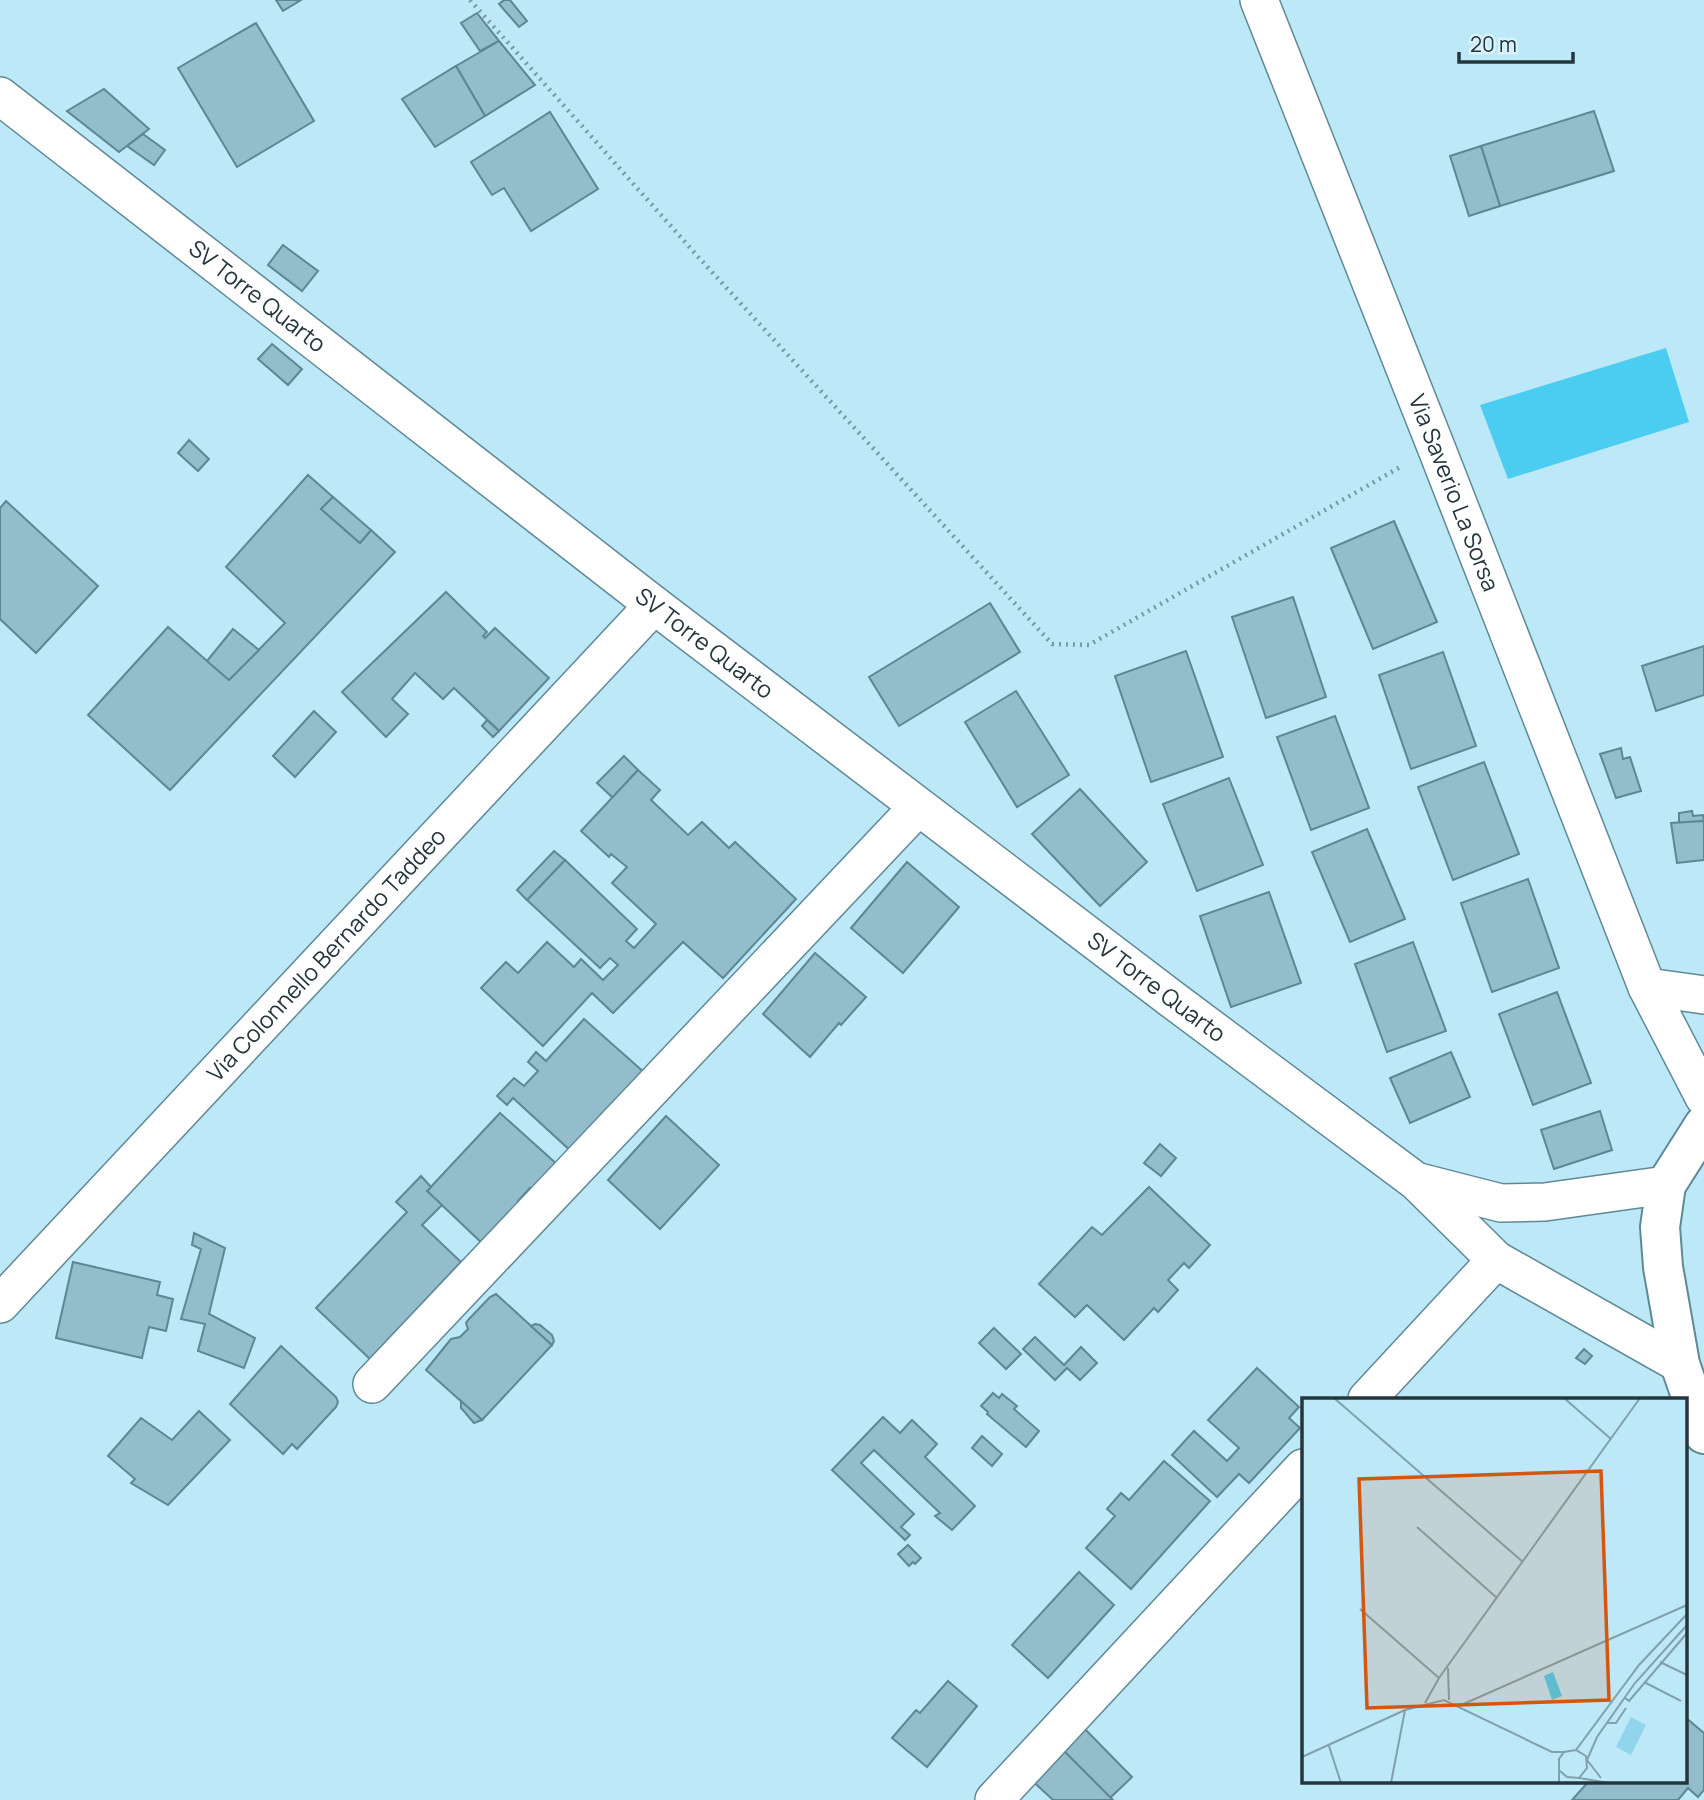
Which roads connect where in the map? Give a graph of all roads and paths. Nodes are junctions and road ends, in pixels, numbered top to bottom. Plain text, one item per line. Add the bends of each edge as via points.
1 (470, 0) edge
2 (1259, 0) edge
3 (0, 96) edge
4 (1436, 447) junction
5 (654, 606) junction
6 (918, 807) junction
7 (1647, 987) junction
8 (1704, 995) edge
9 (1704, 1097) edge
10 (1704, 1125) edge
11 (1417, 1182) junction
12 (1666, 1185) junction
13 (1496, 1260) junction
14 (0, 1304) edge
15 (1681, 1364) junction
16 (372, 1384) dead end
17 (1368, 1398) edge
18 (1704, 1434) edge
19 (1302, 1469) edge
20 (994, 1800) edge

1 - 4 path via 1052,644 1089,645
2 - 4 street, Via Saverio La Sorsa
3 - 5 street, SV Torre Quarto
4 - 7 street, Via Saverio La Sorsa
5 - 6 street, SV Torre Quarto
5 - 14 street, Via Colonnello Bernardo Taddeo
6 - 11 street, SV Torre Quarto
6 - 16 street
7 - 8 street
7 - 9 street, Via Saverio La Sorsa
10 - 12 street
11 - 12 street, SV Torre Quarto via 1501,1203 1545,1202
11 - 13 street, SV Torre Quarto
12 - 15 street via 1660,1227
13 - 15 street, SV Torre Quarto
13 - 17 street
15 - 18 street
19 - 20 street

